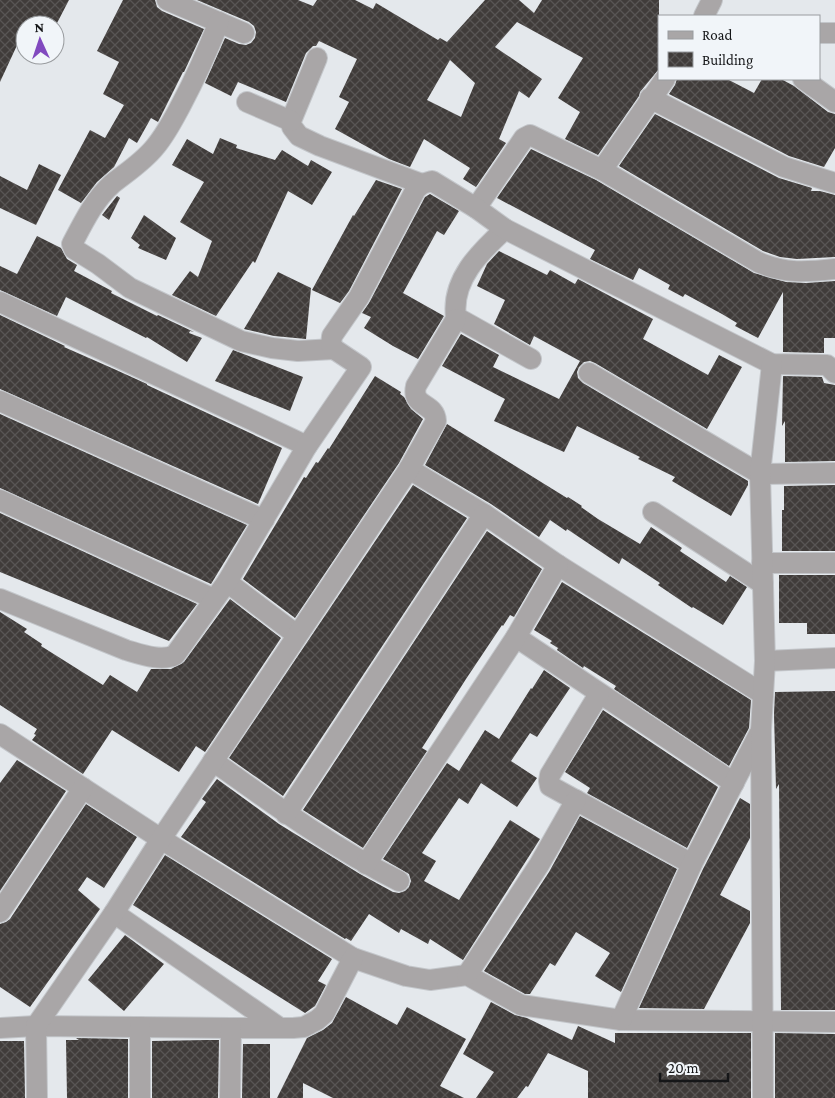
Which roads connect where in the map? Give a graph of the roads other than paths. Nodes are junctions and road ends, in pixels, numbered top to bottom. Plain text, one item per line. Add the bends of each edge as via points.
1 (167, 0) edge
2 (712, 0) edge
3 (704, 15) edge
4 (219, 22) junction
5 (244, 33) dead end
6 (820, 33) edge
7 (835, 33) edge
8 (317, 58) dead end
9 (664, 80) edge
10 (804, 80) edge
11 (650, 98) junction
12 (247, 102) dead end
13 (835, 102) edge
14 (290, 121) junction
15 (602, 170) junction
16 (835, 183) edge
17 (422, 184) junction
18 (476, 208) junction
19 (504, 229) junction
20 (835, 269) edge
21 (0, 302) edge
22 (456, 319) junction
23 (334, 349) junction
24 (530, 359) dead end
25 (772, 364) junction
26 (832, 365) edge
27 (589, 373) dead end
28 (0, 401) edge
29 (307, 446) junction
30 (409, 469) junction
31 (835, 473) edge
32 (760, 474) junction
33 (0, 500) edge
34 (652, 512) dead end
35 (484, 514) junction
36 (264, 520) junction
37 (762, 563) junction
38 (835, 563) edge
39 (558, 565) junction
40 (227, 582) junction
41 (763, 584) junction
42 (0, 599) edge
43 (214, 599) junction
44 (297, 635) junction
45 (516, 637) junction
46 (835, 658) edge
47 (765, 661) junction
48 (600, 694) junction
49 (763, 694) junction
50 (761, 730) junction
51 (3, 742) edge
52 (213, 761) junction
53 (734, 783) junction
54 (83, 788) junction
55 (576, 800) junction
56 (286, 814) junction
57 (161, 839) junction
58 (366, 864) junction
59 (692, 864) junction
60 (400, 881) dead end
61 (0, 912) edge
62 (114, 913) junction
63 (353, 958) junction
64 (467, 975) junction
65 (622, 1020) junction
66 (763, 1022) junction
67 (835, 1022) edge
68 (36, 1026) junction
69 (0, 1028) edge
70 (140, 1028) junction
71 (230, 1028) junction
72 (280, 1028) junction
73 (37, 1098) edge
74 (140, 1098) edge
75 (230, 1098) edge
76 (763, 1098) edge

1 - 4 street
2 - 3 street
4 - 5 street
4 - 23 street via 205,60 166,134 154,149 97,200 72,244 74,249 130,288 241,341 289,350
6 - 7 street
8 - 14 street
9 - 11 street
10 - 13 street
11 - 15 street
11 - 16 street via 784,167
12 - 14 street
14 - 17 street via 299,136
15 - 18 street via 528,135
15 - 20 street via 773,269
17 - 18 street via 432,181
17 - 23 street via 416,189 359,297 332,336
18 - 19 street
19 - 22 street via 479,252 465,273 456,302
19 - 25 street
21 - 29 street
22 - 24 street
22 - 30 street via 416,386 416,399 432,411 436,421
23 - 29 street via 361,367
25 - 26 street
25 - 32 street
27 - 32 street
28 - 36 street
29 - 36 street
30 - 35 street
30 - 44 street
31 - 32 street
32 - 37 street
33 - 43 street
34 - 41 street
35 - 39 street
35 - 56 street
36 - 40 street
37 - 38 street
37 - 41 street
39 - 45 street
39 - 49 street
40 - 43 street
40 - 44 street
41 - 47 street
42 - 43 street via 126,650 167,658 175,655
44 - 52 street
45 - 48 street
45 - 58 street
46 - 47 street
47 - 49 street
48 - 53 street
48 - 55 street via 549,779 550,786
49 - 50 street
50 - 53 street
50 - 66 street
51 - 54 street
52 - 56 street
52 - 57 street
53 - 59 street
54 - 57 street
54 - 61 street
55 - 59 street
55 - 64 street via 539,865
56 - 58 street
57 - 62 street
57 - 63 street
58 - 60 street
59 - 65 street
62 - 68 street
62 - 72 street
63 - 64 street via 406,976 430,980
63 - 72 street via 324,1014 304,1027
64 - 65 street via 521,1005
65 - 66 street
66 - 67 street
66 - 76 street
68 - 69 street
68 - 70 street
68 - 73 street
70 - 71 street
70 - 74 street
71 - 72 street
71 - 75 street

